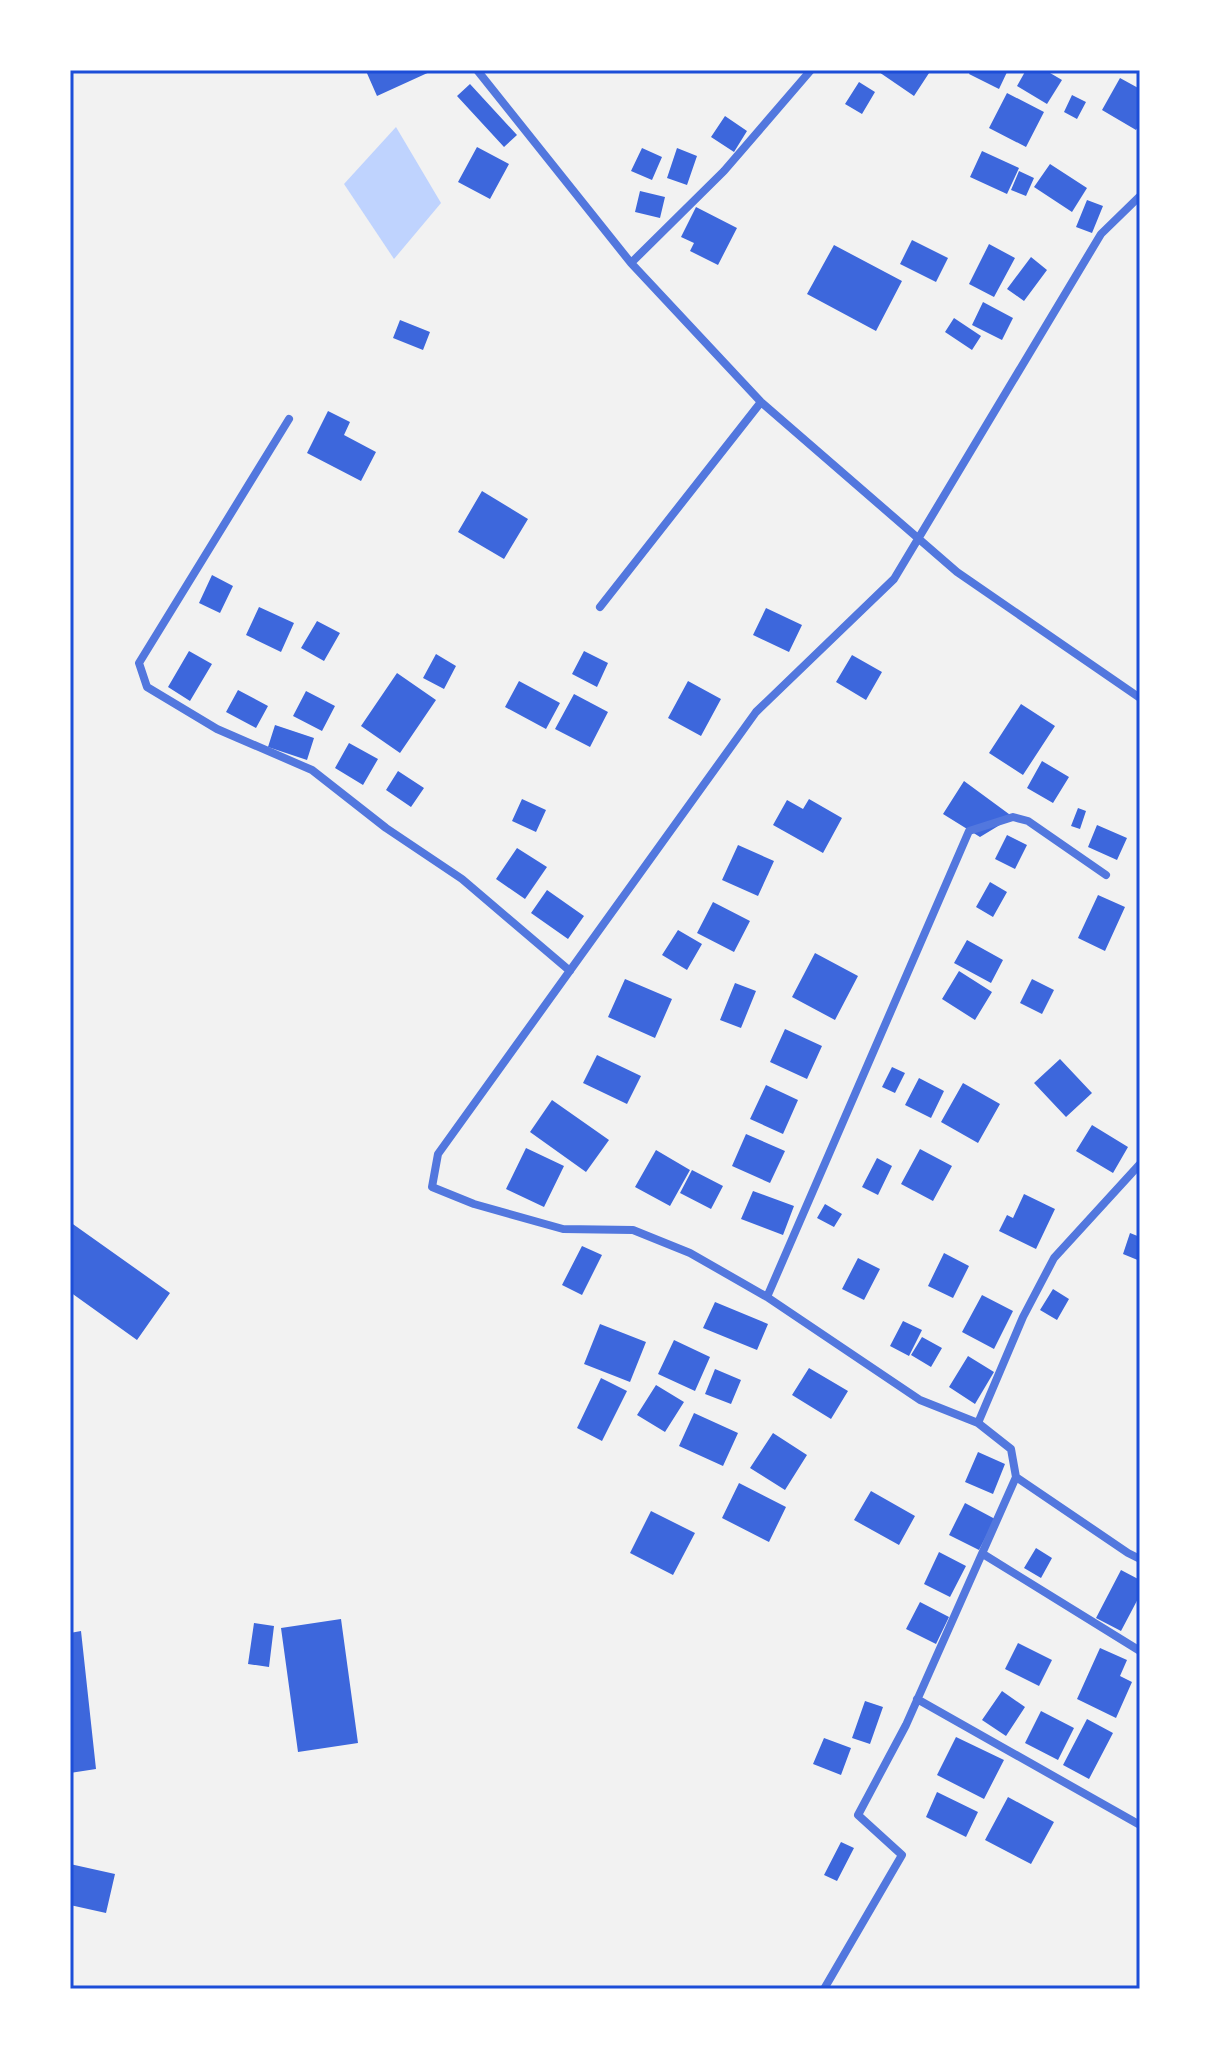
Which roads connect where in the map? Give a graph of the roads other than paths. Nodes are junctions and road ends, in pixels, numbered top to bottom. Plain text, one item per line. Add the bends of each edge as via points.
1 (477, 70) edge
2 (811, 70) edge
3 (1140, 196) edge
4 (631, 263) junction
5 (761, 402) junction
6 (289, 419) dead end
7 (918, 538) junction
8 (600, 607) dead end
9 (1140, 698) edge
10 (1106, 875) dead end
11 (570, 971) junction
12 (1140, 1164) edge
13 (767, 1297) junction
14 (978, 1423) junction
15 (1016, 1477) junction
16 (983, 1554) junction
17 (1140, 1559) edge
18 (1140, 1651) edge
19 (917, 1699) junction
20 (1140, 1825) edge
21 (824, 1989) edge

1 - 4 street
2 - 4 street via 724,171
3 - 7 street via 1101,234
4 - 5 street
5 - 7 street
5 - 8 street
6 - 11 street via 139,663 147,687 217,729 312,770 462,879
7 - 9 street via 957,572
7 - 11 street via 894,579 756,712
10 - 13 street via 1028,821 1013,817 969,831
11 - 13 street via 438,1154 432,1187 563,1229 633,1230 690,1253
12 - 14 street via 1054,1258
13 - 14 street via 920,1400
14 - 15 street via 1011,1449
15 - 16 street
15 - 17 street
16 - 18 street
16 - 19 street
19 - 20 street
19 - 21 street via 858,1815 902,1855

